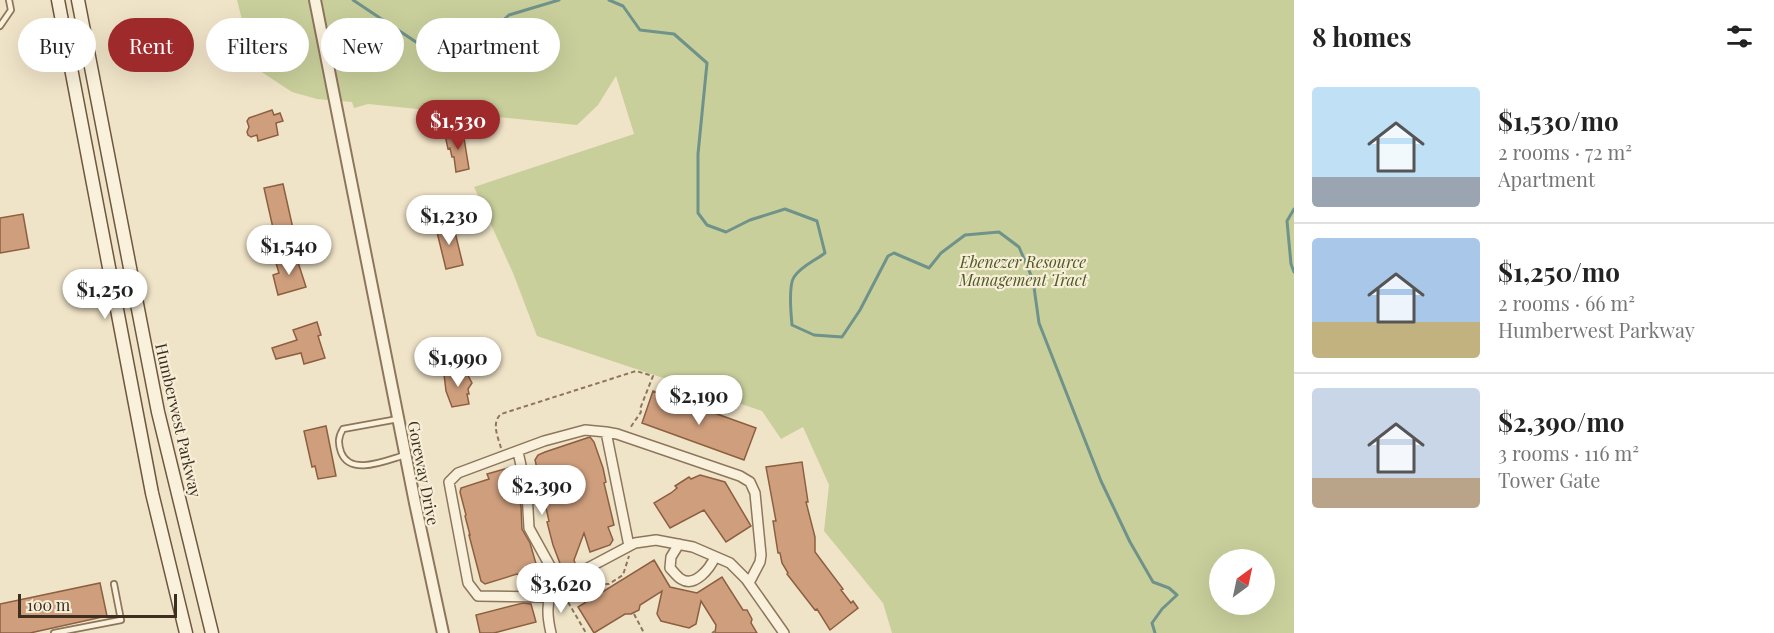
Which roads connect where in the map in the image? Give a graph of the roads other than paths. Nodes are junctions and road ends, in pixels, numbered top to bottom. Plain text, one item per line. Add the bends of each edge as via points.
1 (9, 0) edge
2 (58, 0) edge
3 (78, 0) edge
4 (315, 0) edge
5 (0, 26) edge
6 (398, 419) junction
7 (606, 432) junction
8 (518, 452) junction
9 (405, 455) junction
10 (679, 544) junction
11 (630, 549) junction
12 (715, 556) junction
13 (749, 583) junction
14 (560, 584) junction
15 (114, 585) dead end
16 (548, 597) junction
17 (54, 633) edge
18 (186, 633) edge
19 (212, 633) edge
20 (443, 633) edge
21 (551, 633) edge
22 (784, 633) edge

1 - 5 lane via 11,10
2 - 18 main road via 152,493
3 - 19 main road, Humberwest Parkway via 158,412
4 - 6 street, Goreway Drive
6 - 9 street, Goreway Drive
6 - 9 lane via 343,429 339,447 347,462 356,465
7 - 8 street via 585,430
7 - 11 street
7 - 13 street via 750,482 761,555
8 - 14 street via 529,528
8 - 16 street via 458,473 449,482 468,583 478,596
9 - 20 street, Goreway Drive
10 - 11 street via 656,540 635,543
10 - 12 street
10 - 12 street via 670,568 680,579 689,582 699,578
11 - 14 street
12 - 13 street via 730,563
13 - 22 street
14 - 16 street via 554,586
15 - 17 lane via 122,620
16 - 21 street

